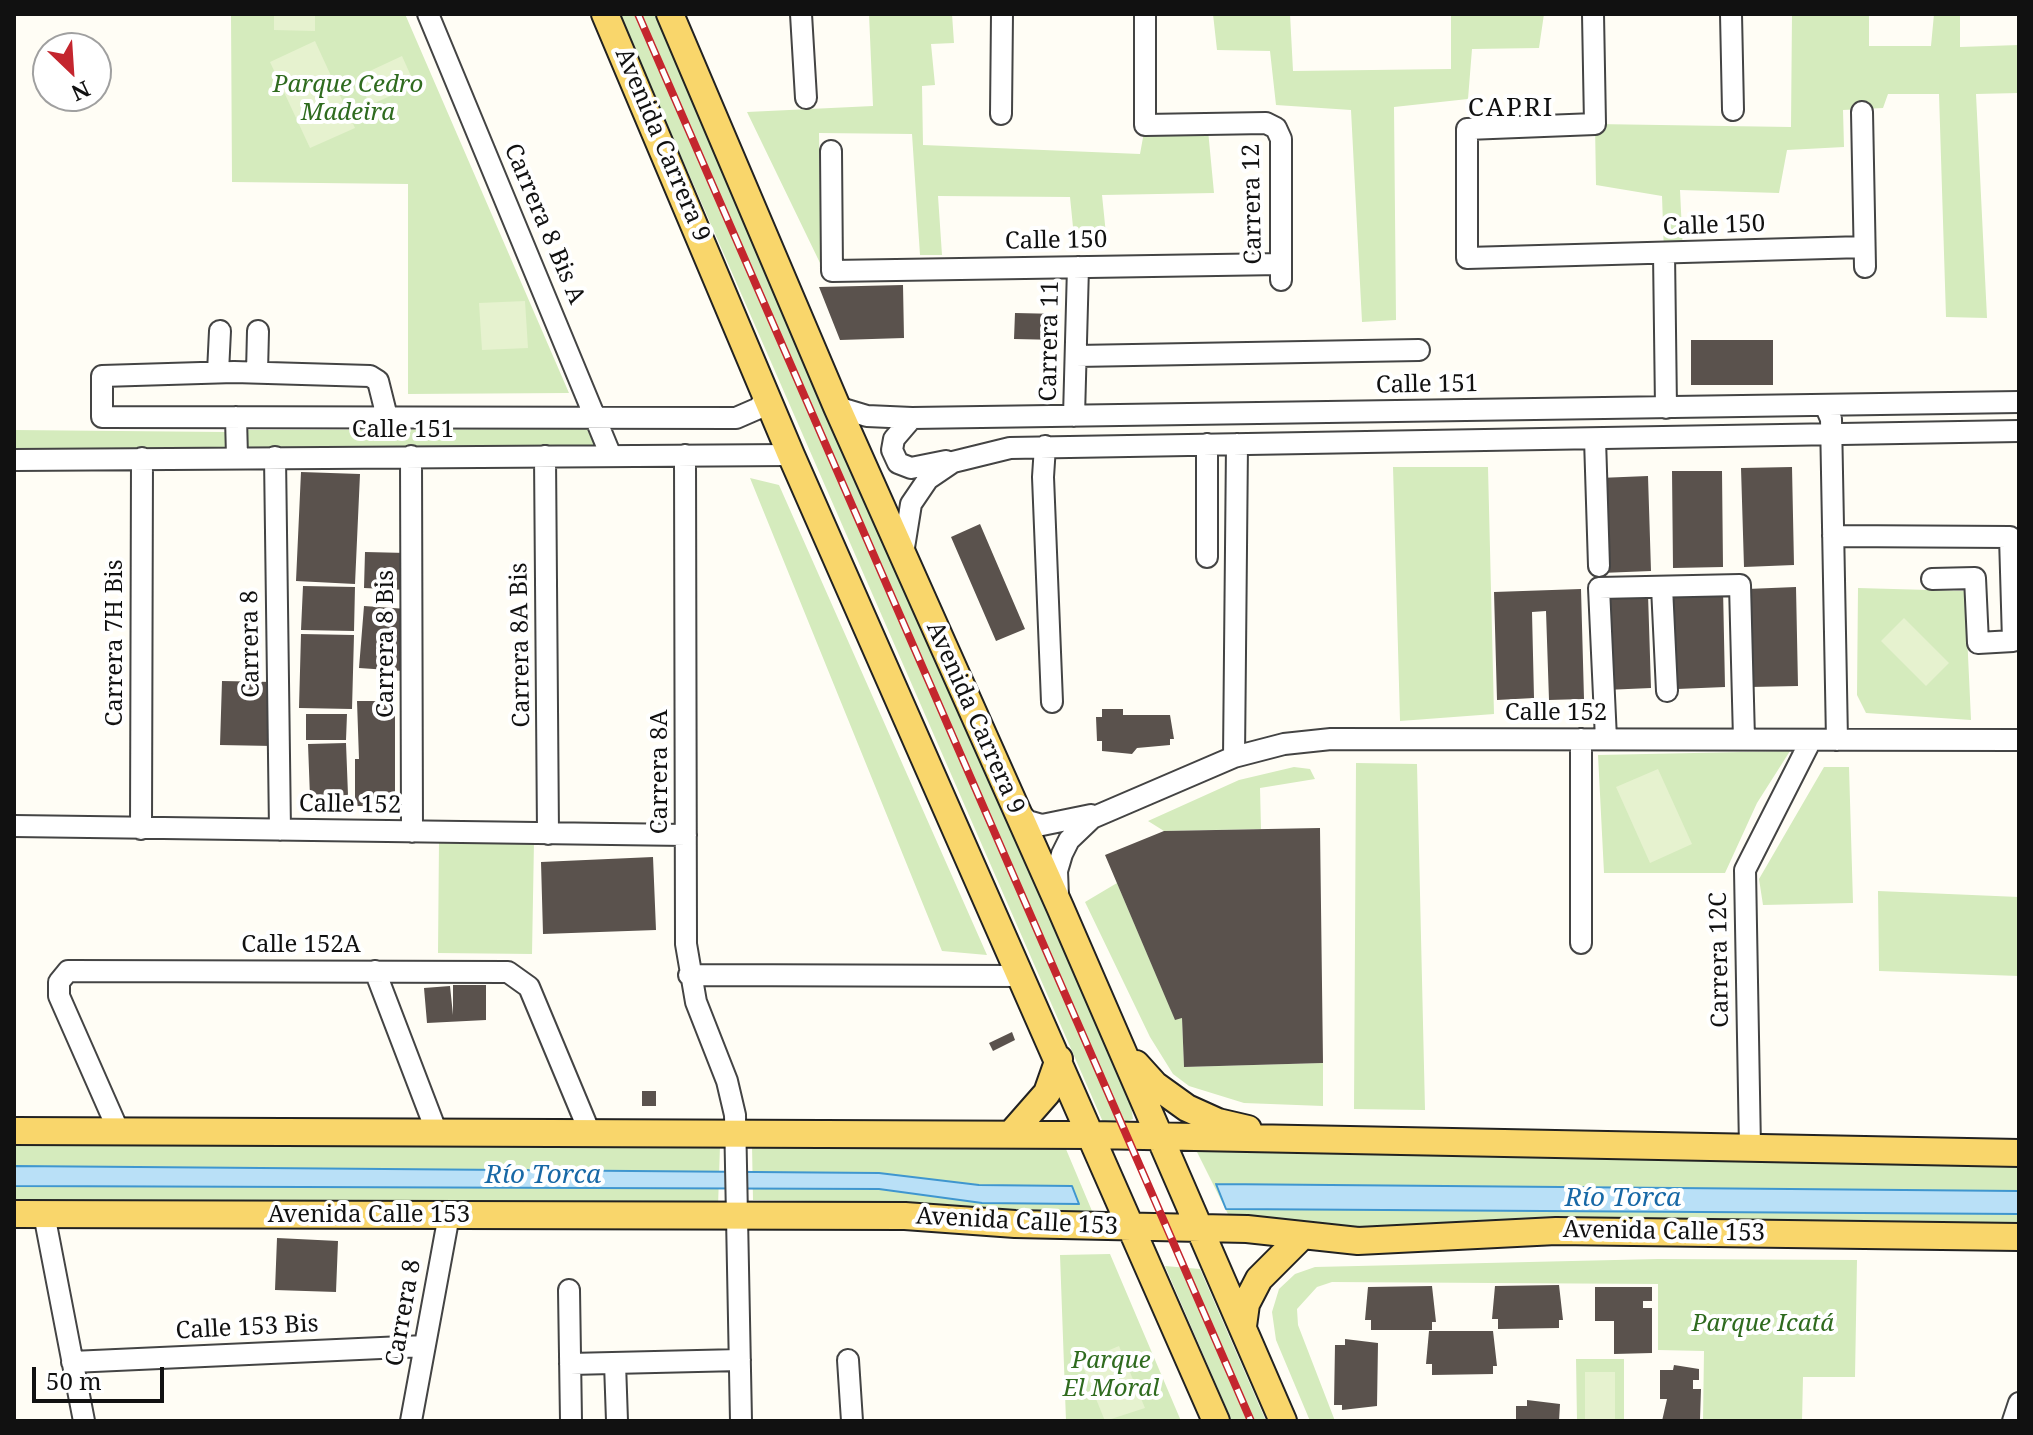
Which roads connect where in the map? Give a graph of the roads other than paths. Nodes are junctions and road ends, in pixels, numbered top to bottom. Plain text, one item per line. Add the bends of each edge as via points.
1 (428, 14) edge
2 (605, 14) edge
3 (670, 14) edge
4 (801, 14) edge
5 (1002, 14) edge
6 (1145, 14) edge
7 (1593, 14) edge
8 (1731, 14) edge
9 (806, 98) dead end
10 (1733, 110) dead end
11 (1862, 112) dead end
12 (1001, 114) dead end
13 (831, 151) dead end
14 (1664, 253) junction
15 (1078, 267) junction
16 (1281, 272) joint
17 (220, 331) dead end
18 (258, 331) dead end
19 (1419, 350) dead end
20 (1076, 356) junction
21 (218, 372) junction
22 (257, 372) junction
23 (766, 396) junction
24 (2019, 402) edge
25 (1930, 404) junction
26 (1825, 405) junction
27 (837, 407) junction
28 (1666, 408) junction
29 (1074, 416) junction
30 (236, 417) junction
31 (387, 417) junction
32 (597, 418) junction
33 (912, 418) junction
34 (2019, 431) edge
35 (1924, 433) junction
36 (1832, 435) junction
37 (1595, 439) junction
38 (1207, 444) junction
39 (1237, 444) junction
40 (1045, 446) junction
41 (685, 455) junction
42 (791, 455) junction
43 (411, 456) junction
44 (545, 456) junction
45 (611, 456) junction
46 (237, 457) junction
47 (275, 457) junction
48 (967, 457) junction
49 (142, 458) junction
50 (14, 460) edge
51 (1833, 536) junction
52 (903, 556) junction
53 (1207, 557) dead end
54 (1599, 566) dead end
55 (1932, 579) dead end
56 (1662, 587) junction
57 (1667, 691) dead end
58 (1052, 702) dead end
59 (1581, 739) junction
60 (1606, 739) junction
61 (1744, 739) junction
62 (1811, 740) junction
63 (1837, 740) junction
64 (2019, 740) edge
65 (1234, 757) junction
66 (1017, 811) junction
67 (1106, 811) junction
68 (14, 826) edge
69 (141, 829) junction
70 (280, 830) junction
71 (412, 832) junction
72 (548, 834) junction
73 (686, 835) junction
74 (1060, 907) junction
75 (1581, 943) dead end
76 (375, 971) junction
77 (689, 975) junction
78 (1022, 976) junction
79 (1119, 1045) junction
80 (1059, 1059) junction
81 (727, 1081) junction
82 (14, 1131) edge
83 (119, 1132) junction
84 (437, 1133) junction
85 (590, 1133) junction
86 (705, 1133) junction
87 (1011, 1134) junction
88 (1092, 1135) junction
89 (1160, 1136) junction
90 (1302, 1140) junction
91 (736, 1147) junction
92 (1750, 1148) junction
93 (2019, 1153) edge
94 (737, 1207) junction
95 (14, 1214) edge
96 (44, 1214) junction
97 (449, 1215) junction
98 (1128, 1219) junction
99 (1196, 1221) junction
100 (1302, 1236) junction
101 (2019, 1237) edge
102 (569, 1290) dead end
103 (1243, 1326) junction
104 (425, 1346) junction
105 (740, 1360) junction
106 (848, 1360) dead end
107 (72, 1362) junction
108 (615, 1363) junction
109 (570, 1364) junction
110 (2019, 1403) edge
111 (84, 1421) edge
112 (411, 1421) edge
113 (571, 1421) edge
114 (617, 1421) edge
115 (741, 1421) edge
116 (852, 1421) edge
117 (1216, 1421) edge
118 (1283, 1421) edge
119 (2013, 1421) edge

1 - 32 street, Carrera 8 Bis A
2 - 23 main road, Avenida Carrera 9
3 - 27 main road, Avenida Carrera 9
4 - 9 street
5 - 12 street
6 - 16 street, Carrera 12 via 1145,125 1266,123 1276,128 1281,139
7 - 14 street, Calle 150 via 1595,124 1467,129 1465,254 1469,259
8 - 10 street
11 - 14 street, Calle 150 via 1865,257
13 - 15 street, Calle 150 via 832,271
14 - 28 street
15 - 16 street, Calle 150
15 - 20 street, Carrera 11
17 - 21 street
18 - 22 street
19 - 20 street
20 - 29 street, Carrera 11
21 - 22 street
21 - 30 street, Calle 151 via 102,376 102,417
22 - 31 street via 370,376 378,381
23 - 32 street, Calle 151 via 759,408 736,418
23 - 42 main road, Avenida Carrera 9
24 - 25 street, Calle 151
25 - 26 street, Calle 151
25 - 35 street via 1931,419
26 - 28 street, Calle 151
26 - 36 street
27 - 33 street, Calle 151 via 867,416
27 - 52 main road, Avenida Carrera 9
28 - 29 street, Calle 151
29 - 33 street, Calle 151
30 - 31 street, Calle 151
30 - 46 street
31 - 32 street, Calle 151
32 - 45 street, Carrera 8 Bis A
33 - 48 street via 894,439 892,450 904,468
34 - 35 street
35 - 36 street
36 - 37 street
36 - 51 street
37 - 39 street
37 - 54 street
38 - 39 street
38 - 40 street
38 - 53 street
39 - 65 street
40 - 48 street
40 - 58 street
41 - 42 street, Calle 151
41 - 45 street, Calle 151
41 - 73 street, Carrera 8A
42 - 78 main road, Avenida Carrera 9
43 - 44 street, Calle 151
43 - 47 street, Calle 151
43 - 71 street, Carrera 8 Bis
44 - 45 street, Calle 151
44 - 72 street, Carrera 8A Bis
46 - 47 street, Calle 151
46 - 49 street, Calle 151
47 - 70 street, Carrera 8
48 - 52 street via 940,469 918,491 904,530
49 - 50 street, Calle 151
49 - 69 street, Carrera 7H Bis
51 - 55 street via 2010,537 2013,641 1978,643 1975,578
51 - 63 street
52 - 66 main road, Avenida Carrera 9
56 - 57 street
56 - 60 street via 1599,588
56 - 61 street via 1740,585
59 - 60 street, Calle 152
59 - 65 street, Calle 152 via 1331,739
59 - 75 street
60 - 61 street, Calle 152
61 - 62 street, Calle 152
62 - 63 street, Calle 152
62 - 92 street, Carrera 12C via 1745,870
63 - 64 street, Calle 152
65 - 67 street, Calle 152
66 - 67 street, Calle 152 via 1042,825
66 - 74 main road, Avenida Carrera 9
67 - 74 street, Calle 152 via 1080,828 1062,854 1056,889
68 - 69 street, Calle 152
69 - 70 street, Calle 152
70 - 71 street, Calle 152
71 - 72 street, Calle 152
72 - 73 street, Calle 152
73 - 77 street, Carrera 8A
74 - 79 main road, Avenida Carrera 9
76 - 83 street, Calle 152A via 68,971 59,982 59,996
76 - 84 street
76 - 85 street, Calle 152A via 508,972 529,987
77 - 78 street
77 - 81 street, Carrera 8A
78 - 80 main road, Avenida Carrera 9
79 - 89 main road, Avenida Carrera 9
79 - 90 main road via 1155,1085 1187,1108 1218,1122
80 - 87 main road via 1047,1093
80 - 88 main road, Avenida Carrera 9
81 - 86 street via 724,1109
81 - 91 street, Carrera 8A
82 - 83 main road
83 - 84 main road
84 - 85 main road
85 - 86 main road
86 - 91 main road
87 - 88 main road
87 - 91 main road
88 - 89 main road
88 - 98 main road, Avenida Carrera 9
89 - 90 main road
89 - 99 main road, Avenida Carrera 9
90 - 92 main road
91 - 94 street, Carrera 8A
92 - 93 main road
94 - 97 main road, Avenida Calle 153
94 - 98 main road, Avenida Calle 153 via 999,1224
94 - 105 street, Carrera 8A
95 - 96 main road, Avenida Calle 153
96 - 97 main road, Avenida Calle 153
96 - 107 street
97 - 104 street, Carrera 8
98 - 99 main road, Avenida Calle 153
98 - 117 main road, Avenida Carrera 9
99 - 100 main road, Avenida Calle 153
99 - 103 main road, Avenida Carrera 9
100 - 101 main road, Avenida Calle 153 via 1373,1241 1556,1231
100 - 103 main road via 1259,1279 1246,1304
102 - 109 street
103 - 118 main road, Avenida Carrera 9
104 - 107 street, Calle 153 Bis
104 - 112 street, Carrera 8
105 - 108 street
105 - 115 street, Carrera 8A
106 - 116 street
107 - 111 street
108 - 109 street
108 - 114 street
109 - 113 street
110 - 119 street

